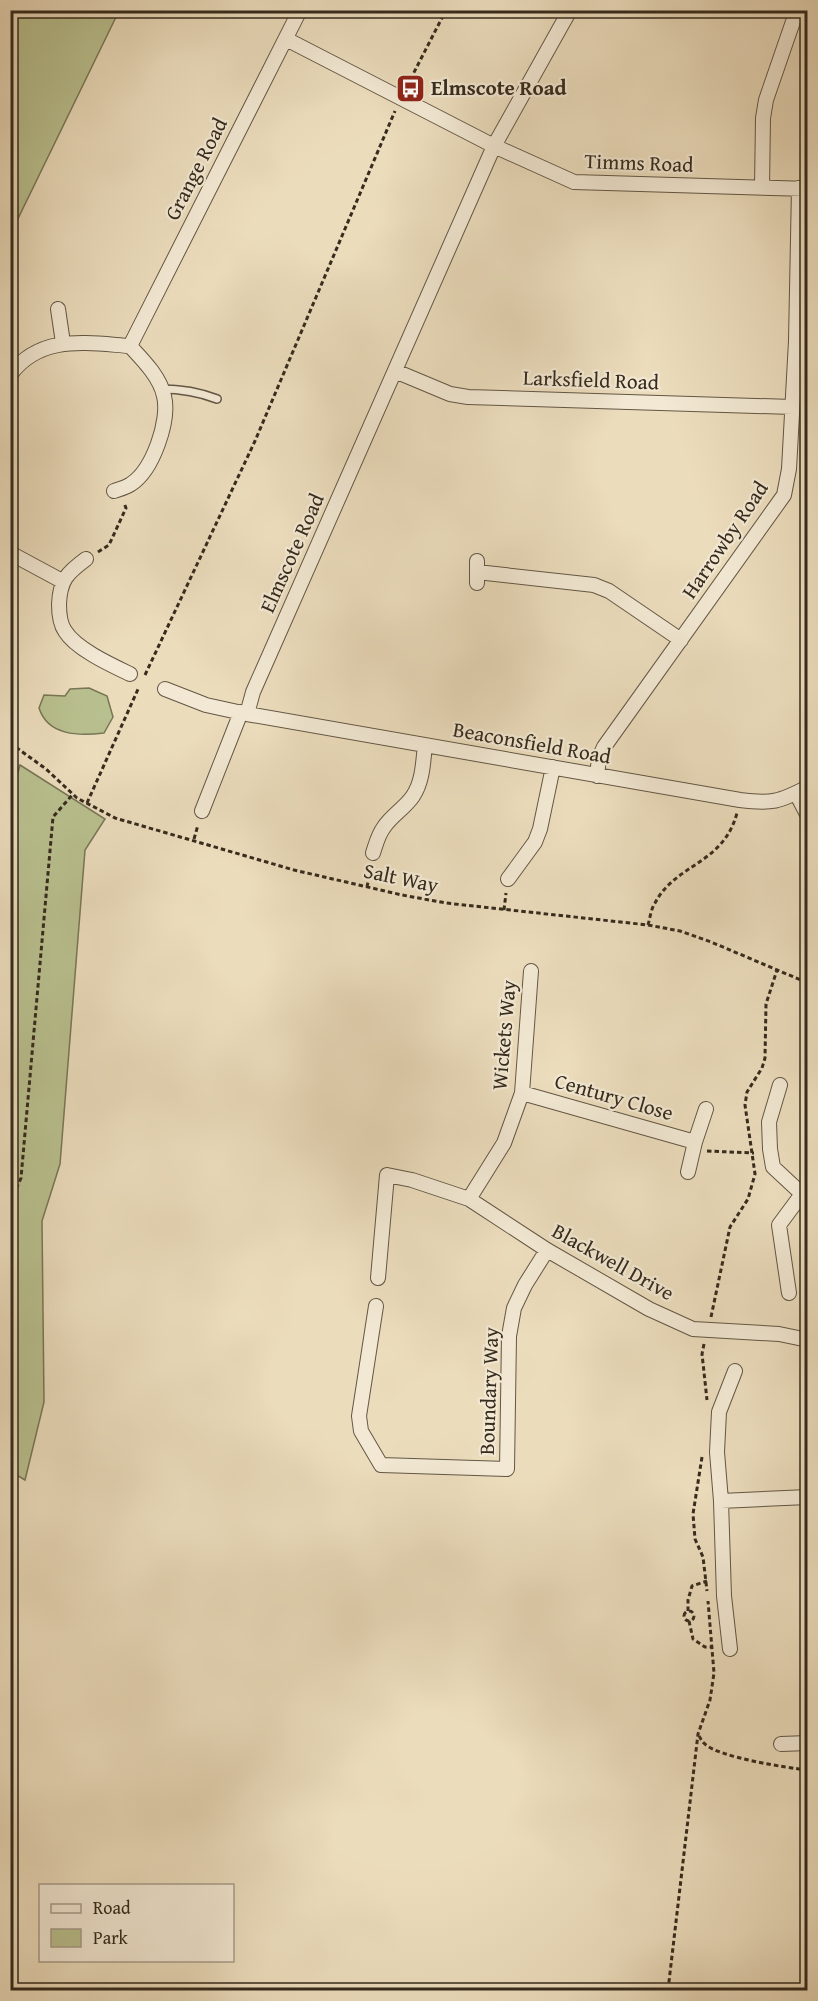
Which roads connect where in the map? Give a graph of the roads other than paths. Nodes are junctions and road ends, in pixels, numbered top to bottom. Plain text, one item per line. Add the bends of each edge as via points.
1 (300, 10) edge
2 (570, 10) edge
3 (797, 10) edge
4 (286, 39) junction
5 (494, 146) junction
6 (762, 187) junction
7 (803, 188) edge
8 (58, 309) dead end
9 (802, 341) edge
10 (63, 343) junction
11 (130, 346) junction
12 (395, 371) junction
13 (10, 375) edge
14 (161, 388) junction
15 (217, 399) dead end
16 (792, 407) junction
17 (114, 491) road end
18 (10, 553) edge
19 (86, 559) road end
20 (477, 572) dead end
21 (62, 581) junction
22 (681, 640) junction
23 (130, 674) dead end
24 (165, 689) dead end
25 (244, 713) junction
26 (425, 745) junction
27 (554, 767) junction
28 (597, 776) junction
29 (802, 790) edge
30 (202, 812) dead end
31 (807, 816) edge
32 (373, 853) road end
33 (508, 879) dead end
34 (531, 971) dead end
35 (780, 1085) dead end
36 (522, 1093) junction
37 (706, 1109) dead end
38 (694, 1146) junction
39 (688, 1172) dead end
40 (805, 1194) edge
41 (469, 1199) junction
42 (547, 1250) junction
43 (378, 1278) dead end
44 (789, 1293) dead end
45 (376, 1306) dead end
46 (807, 1340) edge
47 (735, 1371) dead end
48 (807, 1497) edge
49 (721, 1501) junction
50 (730, 1649) dead end
51 (807, 1743) edge
52 (781, 1744) dead end

1 - 4 street, Grange Road
2 - 5 street, Elmscote Road
3 - 6 street via 766,100
4 - 5 street, Timms Road
4 - 11 street, Grange Road
5 - 6 street, Timms Road via 574,182
5 - 12 street, Elmscote Road
6 - 7 street, Timms Road
7 - 9 street, Harrowby Road
8 - 10 street
9 - 16 street, Harrowby Road
10 - 11 street
10 - 13 street via 33,353
11 - 14 street via 146,362
12 - 16 street, Larksfield Road via 450,394 468,397
12 - 25 street, Elmscote Road
14 - 15 lane
14 - 17 street via 165,412 152,459 132,483
16 - 22 street, Harrowby Road via 784,495
18 - 21 street
19 - 21 street
20 - 22 street via 594,585
21 - 23 street via 59,608 65,632 102,661
22 - 28 street, Harrowby Road via 604,747 598,758
24 - 25 street, Beaconsfield Road via 200,703
25 - 26 street, Beaconsfield Road
25 - 30 street, Elmscote Road
26 - 27 street, Beaconsfield Road
26 - 32 street via 415,794 385,825
27 - 28 street, Beaconsfield Road
27 - 33 street via 535,842
28 - 29 street, Beaconsfield Road via 740,800 773,802
29 - 31 street
34 - 36 street, Wickets Way
35 - 40 street via 769,1122 773,1167
36 - 38 street, Century Close
36 - 41 street, Wickets Way via 504,1143
37 - 38 street, Century Close
38 - 39 street, Century Close
40 - 44 street via 779,1225
41 - 42 street, Blackwell Drive
41 - 43 street, Blackwell Drive via 387,1174
42 - 45 street, Boundary Way via 514,1308 509,1336 507,1469 381,1465 361,1431 358,1416
42 - 46 street, Blackwell Drive via 649,1309 693,1329 779,1334
47 - 49 street via 719,1412
48 - 49 street
49 - 50 street
51 - 52 street

